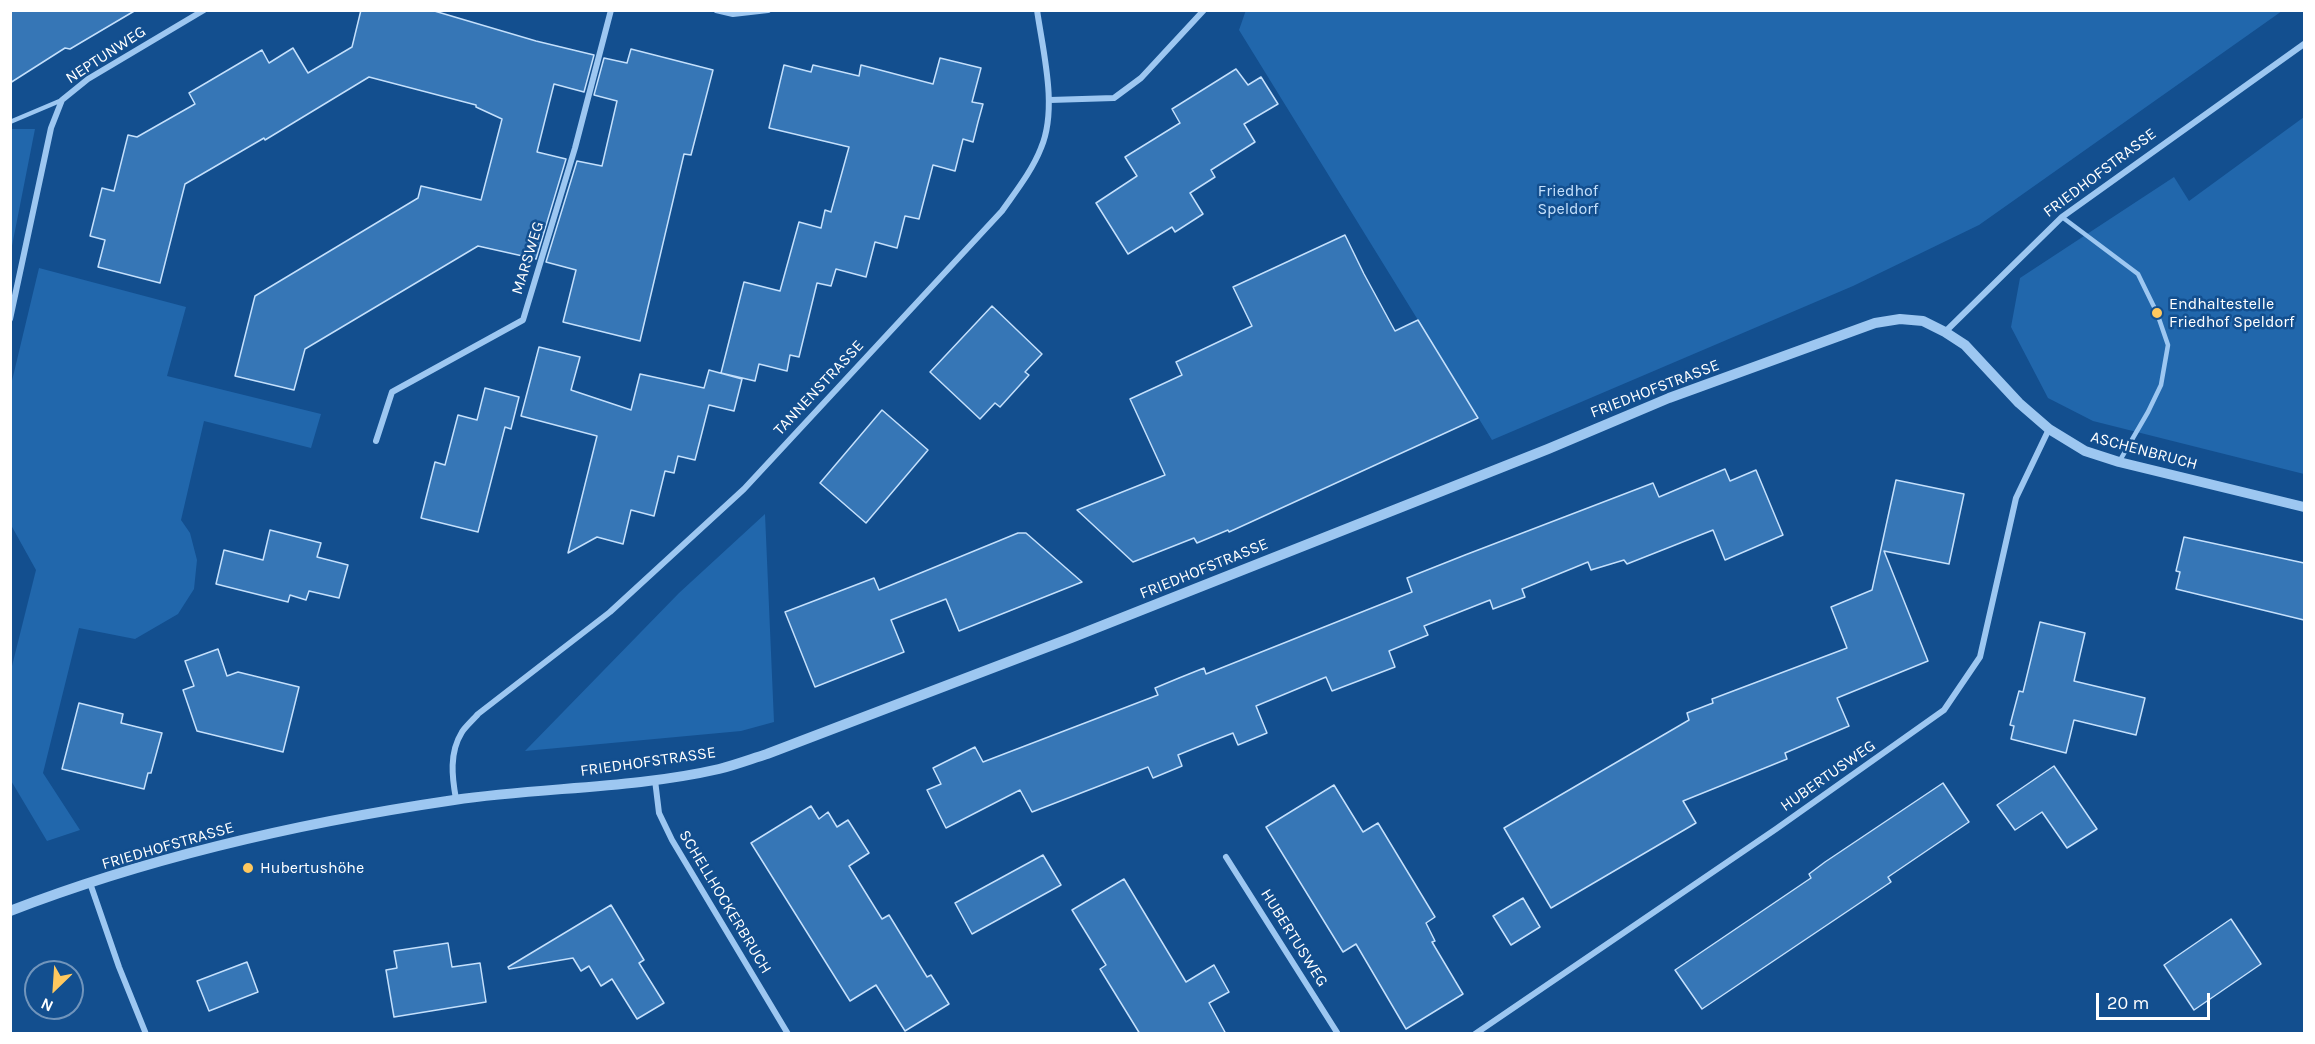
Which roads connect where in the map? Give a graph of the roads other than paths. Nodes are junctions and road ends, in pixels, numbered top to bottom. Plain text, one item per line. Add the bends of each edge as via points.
1 (204, 10) edge
2 (611, 10) edge
3 (716, 10) edge
4 (768, 10) edge
5 (1037, 10) edge
6 (1204, 10) edge
7 (2304, 44) edge
8 (62, 100) junction
9 (1050, 100) junction
10 (10, 122) edge
11 (2062, 217) junction
12 (10, 319) edge
13 (1946, 332) junction
14 (2049, 429) junction
15 (376, 441) dead end
16 (2119, 462) junction
17 (2304, 507) edge
18 (655, 780) junction
19 (456, 799) junction
20 (1226, 857) dead end
21 (90, 883) junction
22 (10, 911) edge
23 (146, 1034) edge
24 (788, 1034) edge
25 (1338, 1034) edge
26 (1475, 1034) edge

1 - 8 street, NEPTUNWEG via 88,79
2 - 15 street, MARSWEG via 523,320 392,392
3 - 4 street via 734,14
5 - 9 street, TANNENSTRASSE
6 - 9 street via 1141,78 1114,98
7 - 11 street, FRIEDHOFSTRASSE
8 - 10 lane
8 - 12 street, NEPTUNWEG via 51,128
9 - 19 street, TANNENSTRASSE via 1042,147 1002,211 744,489 609,612 478,714 461,733 452,773
11 - 13 street, FRIEDHOFSTRASSE
11 - 16 lane via 2138,274 2168,345 2161,385
13 - 14 street, ASCHENBRUCH via 1965,345
13 - 18 street, FRIEDHOFSTRASSE via 1923,321 1875,323 1669,398 1071,638 767,754 719,769
14 - 16 street, ASCHENBRUCH via 2085,451
14 - 26 street, HUBERTUSWEG via 2016,498 1980,657 1944,710
16 - 17 street, ASCHENBRUCH
18 - 19 street, FRIEDHOFSTRASSE
18 - 24 street, SCHELLHOCKERBRUCH via 659,813 672,840
19 - 21 street, FRIEDHOFSTRASSE via 333,820 218,846
20 - 25 street, HUBERTUSWEG
21 - 22 street, FRIEDHOFSTRASSE
21 - 23 street

